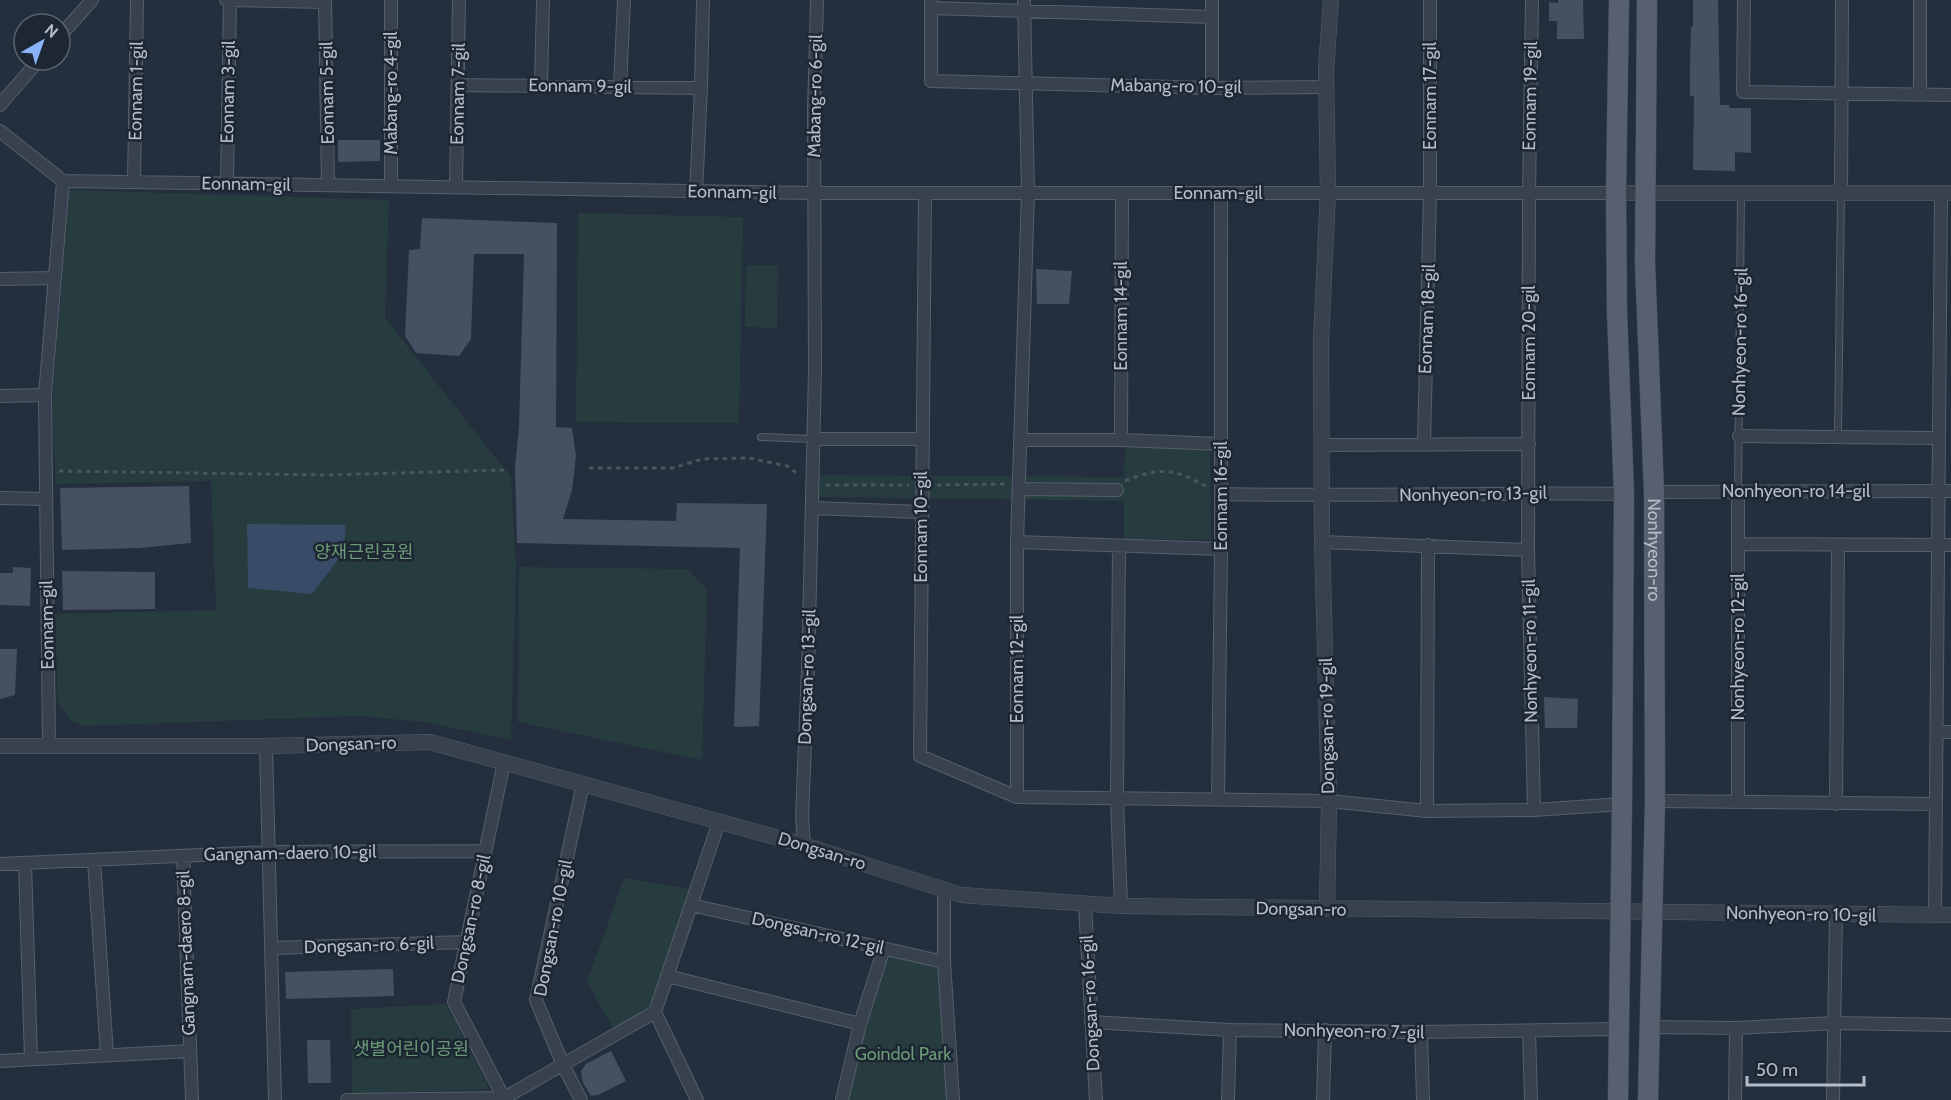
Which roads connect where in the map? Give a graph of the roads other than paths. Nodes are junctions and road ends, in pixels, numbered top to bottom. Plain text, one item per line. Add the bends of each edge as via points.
1 (92, 0) edge
2 (137, 0) edge
3 (228, 0) edge
4 (392, 0) edge
5 (459, 0) edge
6 (543, 0) edge
7 (624, 0) edge
8 (703, 0) edge
9 (817, 0) edge
10 (1212, 0) edge
11 (1331, 0) edge
12 (1431, 0) edge
13 (1532, 0) edge
14 (1619, 0) edge
15 (1647, 0) edge
16 (1744, 0) edge
17 (1842, 0) edge
18 (1920, 0) edge
19 (325, 1) edge
20 (931, 4) edge
21 (1024, 5) edge
22 (1212, 17) junction
23 (72, 22) edge
24 (29, 72) edge
25 (1025, 83) junction
26 (458, 85) junction
27 (541, 86) junction
28 (620, 87) junction
29 (1326, 87) junction
30 (701, 88) junction
31 (1212, 88) junction
32 (1842, 93) junction
33 (1920, 94) junction
34 (1951, 95) edge
35 (0, 105) edge
36 (0, 131) edge
37 (63, 181) junction
38 (134, 182) junction
39 (227, 184) junction
40 (328, 185) junction
41 (391, 186) junction
42 (456, 187) junction
43 (696, 191) junction
44 (814, 193) junction
45 (925, 193) junction
46 (1028, 193) junction
47 (1122, 193) junction
48 (1221, 193) junction
49 (1329, 193) junction
50 (1430, 193) junction
51 (1528, 193) junction
52 (1616, 193) junction
53 (1644, 193) junction
54 (1946, 193) edge
55 (1741, 194) junction
56 (1841, 194) junction
57 (54, 278) junction
58 (0, 279) edge
59 (45, 395) junction
60 (0, 396) edge
61 (1739, 436) junction
62 (1838, 436) junction
63 (761, 437) dead end
64 (1938, 438) junction
65 (814, 439) junction
66 (922, 440) junction
67 (1020, 440) junction
68 (1120, 440) junction
69 (1221, 444) junction
70 (1424, 444) junction
71 (1528, 444) junction
72 (1322, 445) junction
73 (1019, 486) junction
74 (1118, 487) road end
75 (1738, 491) junction
76 (1945, 491) edge
77 (1528, 492) junction
78 (1654, 492) junction
79 (1221, 494) junction
80 (1624, 494) junction
81 (1322, 496) junction
82 (0, 498) edge
83 (46, 499) junction
84 (812, 508) junction
85 (921, 512) junction
86 (1017, 542) junction
87 (1322, 542) junction
88 (1738, 544) junction
89 (1428, 545) junction
90 (1945, 545) edge
91 (1119, 546) junction
92 (1838, 546) junction
93 (1221, 549) junction
94 (1527, 550) junction
95 (1937, 732) junction
96 (1951, 732) edge
97 (0, 746) edge
98 (266, 746) junction
99 (48, 747) junction
100 (504, 762) junction
101 (583, 784) junction
102 (1017, 797) junction
103 (1117, 799) junction
104 (1218, 800) junction
105 (1329, 801) junction
106 (1655, 801) junction
107 (1738, 802) junction
108 (1622, 804) junction
109 (1836, 804) junction
110 (1936, 804) junction
111 (1534, 810) junction
112 (1427, 811) junction
113 (719, 822) junction
114 (804, 845) junction
115 (485, 850) junction
116 (269, 852) junction
117 (183, 856) junction
118 (94, 860) junction
119 (25, 863) junction
120 (0, 864) edge
121 (944, 889) junction
122 (691, 905) junction
123 (1085, 905) junction
124 (1120, 906) junction
125 (1327, 909) junction
126 (1620, 910) junction
127 (1652, 911) junction
128 (1836, 915) junction
129 (1935, 915) junction
130 (1951, 915) edge
131 (466, 942) junction
132 (271, 948) junction
133 (884, 948) junction
134 (945, 962) junction
135 (667, 976) junction
136 (655, 1012) junction
137 (1091, 1022) junction
138 (1835, 1023) junction
139 (861, 1024) junction
140 (1951, 1025) edge
141 (1650, 1027) junction
142 (1736, 1028) junction
143 (1618, 1029) junction
144 (1230, 1030) junction
145 (1325, 1030) junction
146 (1529, 1031) junction
147 (1421, 1032) junction
148 (190, 1051) junction
149 (106, 1055) junction
150 (31, 1059) junction
151 (0, 1061) edge
152 (563, 1065) junction
153 (505, 1099) edge
154 (192, 1100) edge
155 (275, 1100) edge
156 (348, 1100) edge
157 (581, 1100) edge
158 (697, 1100) edge
159 (842, 1100) edge
160 (952, 1100) edge
161 (1096, 1100) edge
162 (1228, 1100) edge
163 (1323, 1100) edge
164 (1423, 1100) edge
165 (1531, 1100) edge
166 (1618, 1100) edge
167 (1648, 1100) edge
168 (1735, 1100) edge
169 (1833, 1100) edge

1 - 23 street
2 - 38 street, Eonnam 1-gil
3 - 19 street
3 - 39 street, Eonnam 3-gil
4 - 41 street, Mabang-ro 4-gil
5 - 26 street, Eonnam 7-gil
6 - 27 street
7 - 28 street
8 - 30 street
9 - 44 street, Mabang-ro 6-gil
10 - 22 street
11 - 29 street
12 - 50 street, Eonnam 17-gil
13 - 51 street, Eonnam 19-gil
14 - 52 main road, Nonhyeon-ro
15 - 53 main road, Nonhyeon-ro
16 - 32 street via 1743,92
17 - 32 street
18 - 33 street
19 - 40 street, Eonnam 5-gil
20 - 21 street
20 - 25 street, Mabang-ro 10-gil via 931,81
21 - 22 street
21 - 25 street, Eonnam 12-gil
22 - 31 street
24 - 35 street
25 - 31 street, Mabang-ro 10-gil
25 - 46 street, Eonnam 12-gil
26 - 27 street, Eonnam 9-gil
26 - 42 street, Eonnam 7-gil
27 - 28 street, Eonnam 9-gil
28 - 30 street, Eonnam 9-gil
29 - 31 street, Mabang-ro 10-gil
29 - 49 street
30 - 43 street
32 - 33 street
32 - 56 street
33 - 34 street
36 - 37 street
37 - 38 street, Eonnam-gil
37 - 57 street, Eonnam-gil
38 - 39 street, Eonnam-gil
39 - 40 street, Eonnam-gil
40 - 41 street, Eonnam-gil
41 - 42 street, Eonnam-gil
42 - 43 street, Eonnam-gil
43 - 44 street, Eonnam-gil
44 - 45 street, Eonnam-gil
44 - 65 street, Dongsan-ro 13-gil
45 - 46 street, Eonnam-gil
45 - 66 street, Eonnam 10-gil
46 - 47 street, Eonnam-gil
46 - 67 street, Eonnam 12-gil
47 - 48 street, Eonnam-gil
47 - 68 street, Eonnam 14-gil
48 - 49 street, Eonnam-gil
48 - 69 street, Eonnam 16-gil
49 - 50 street, Eonnam-gil
49 - 72 street, Dongsan-ro 19-gil via 1321,340
50 - 51 street, Eonnam-gil
50 - 70 street, Eonnam 18-gil
51 - 52 street, Eonnam-gil
51 - 71 street, Eonnam 20-gil
52 - 53 street
52 - 80 main road, Nonhyeon-ro
53 - 55 street
53 - 78 main road, Nonhyeon-ro
54 - 56 street
54 - 64 street
55 - 56 street
55 - 61 lane, Nonhyeon-ro 16-gil
56 - 62 lane
57 - 58 street
57 - 59 street, Eonnam-gil
59 - 60 street
59 - 83 street, Eonnam-gil
61 - 62 street
61 - 75 lane, Nonhyeon-ro 16-gil
62 - 64 street
63 - 65 lane
64 - 76 street
65 - 66 street
65 - 84 street, Dongsan-ro 13-gil
66 - 85 street, Eonnam 10-gil
67 - 68 street
67 - 73 street, Eonnam 12-gil
68 - 69 street
69 - 79 street, Eonnam 16-gil
70 - 71 street
70 - 72 street
71 - 77 street, Eonnam 20-gil
72 - 81 street, Dongsan-ro 19-gil
73 - 74 street
73 - 86 street, Eonnam 12-gil
75 - 76 street, Nonhyeon-ro 14-gil
75 - 78 street, Nonhyeon-ro 14-gil
75 - 88 street, Nonhyeon-ro 12-gil
76 - 90 street
77 - 80 street, Nonhyeon-ro 13-gil
77 - 81 street, Nonhyeon-ro 13-gil
77 - 94 street, Nonhyeon-ro 11-gil
78 - 106 main road, Nonhyeon-ro
79 - 81 street
79 - 93 street, Eonnam 16-gil
80 - 108 main road, Nonhyeon-ro
81 - 87 street, Dongsan-ro 19-gil
82 - 83 street
83 - 99 street, Eonnam-gil
84 - 85 street
84 - 114 street, Dongsan-ro 13-gil
85 - 102 street, Eonnam 10-gil via 920,756
86 - 91 street
86 - 102 street, Eonnam 12-gil
87 - 89 street
87 - 105 street, Dongsan-ro 19-gil
88 - 92 street
88 - 107 street, Nonhyeon-ro 12-gil
89 - 94 street
89 - 112 street
90 - 92 street
90 - 95 street
91 - 93 street
91 - 103 street
92 - 109 street
93 - 104 street, Eonnam 16-gil
94 - 111 street, Nonhyeon-ro 11-gil
95 - 96 street
95 - 110 street
97 - 99 street, Dongsan-ro
98 - 99 street, Dongsan-ro
98 - 100 street, Dongsan-ro via 430,742
98 - 116 street
100 - 101 street, Dongsan-ro
100 - 115 street, Dongsan-ro 8-gil
101 - 113 street, Dongsan-ro
101 - 152 street, Dongsan-ro 10-gil via 536,1000
102 - 103 street
103 - 104 street
103 - 124 street
104 - 105 street
105 - 112 street
105 - 125 street, Dongsan-ro 19-gil
106 - 107 street
106 - 127 main road, Nonhyeon-ro
107 - 109 street
108 - 111 street
108 - 126 main road, Nonhyeon-ro
109 - 110 street
110 - 129 street
111 - 112 street
113 - 114 street, Dongsan-ro
113 - 122 street
114 - 121 street, Dongsan-ro
115 - 116 street, Gangnam-daero 10-gil
115 - 131 street, Dongsan-ro 8-gil
116 - 117 street, Gangnam-daero 10-gil
116 - 132 street
117 - 118 street, Gangnam-daero 10-gil
117 - 148 street, Gangnam-daero 8-gil
118 - 119 street, Gangnam-daero 10-gil
118 - 149 street
119 - 120 street, Gangnam-daero 10-gil
119 - 150 street
121 - 123 street, Dongsan-ro via 961,895
121 - 134 street
122 - 133 street, Dongsan-ro 12-gil
122 - 135 street
123 - 124 street, Dongsan-ro
123 - 137 street, Dongsan-ro 16-gil
124 - 125 street, Dongsan-ro
125 - 126 street, Dongsan-ro
126 - 127 street, Dongsan-ro
126 - 143 main road, Nonhyeon-ro
127 - 128 street, Nonhyeon-ro 10-gil
127 - 141 main road, Nonhyeon-ro
128 - 129 street, Nonhyeon-ro 10-gil
128 - 138 street
129 - 130 street, Nonhyeon-ro 10-gil
131 - 132 street, Dongsan-ro 6-gil
131 - 153 street, Dongsan-ro 8-gil via 454,1002
132 - 155 street
133 - 134 street, Dongsan-ro 12-gil
133 - 139 street
134 - 160 street
135 - 136 street
135 - 139 street
136 - 152 street
136 - 158 street
137 - 144 street, Nonhyeon-ro 7-gil
137 - 161 street, Dongsan-ro 16-gil
138 - 140 street
138 - 142 street
138 - 169 street
139 - 159 street
141 - 142 street
141 - 167 main road, Nonhyeon-ro
142 - 168 street
143 - 146 street, Nonhyeon-ro 7-gil
143 - 166 main road, Nonhyeon-ro
144 - 145 street, Nonhyeon-ro 7-gil
144 - 162 street
145 - 147 street, Nonhyeon-ro 7-gil
145 - 163 street
146 - 147 street, Nonhyeon-ro 7-gil
146 - 165 street
147 - 164 street
148 - 149 street, Gangnam-daero 8-gil
148 - 154 street, Gangnam-daero 8-gil
149 - 150 street, Gangnam-daero 8-gil
150 - 151 street, Gangnam-daero 8-gil
152 - 153 street
152 - 157 street, Dongsan-ro 10-gil
153 - 156 street

